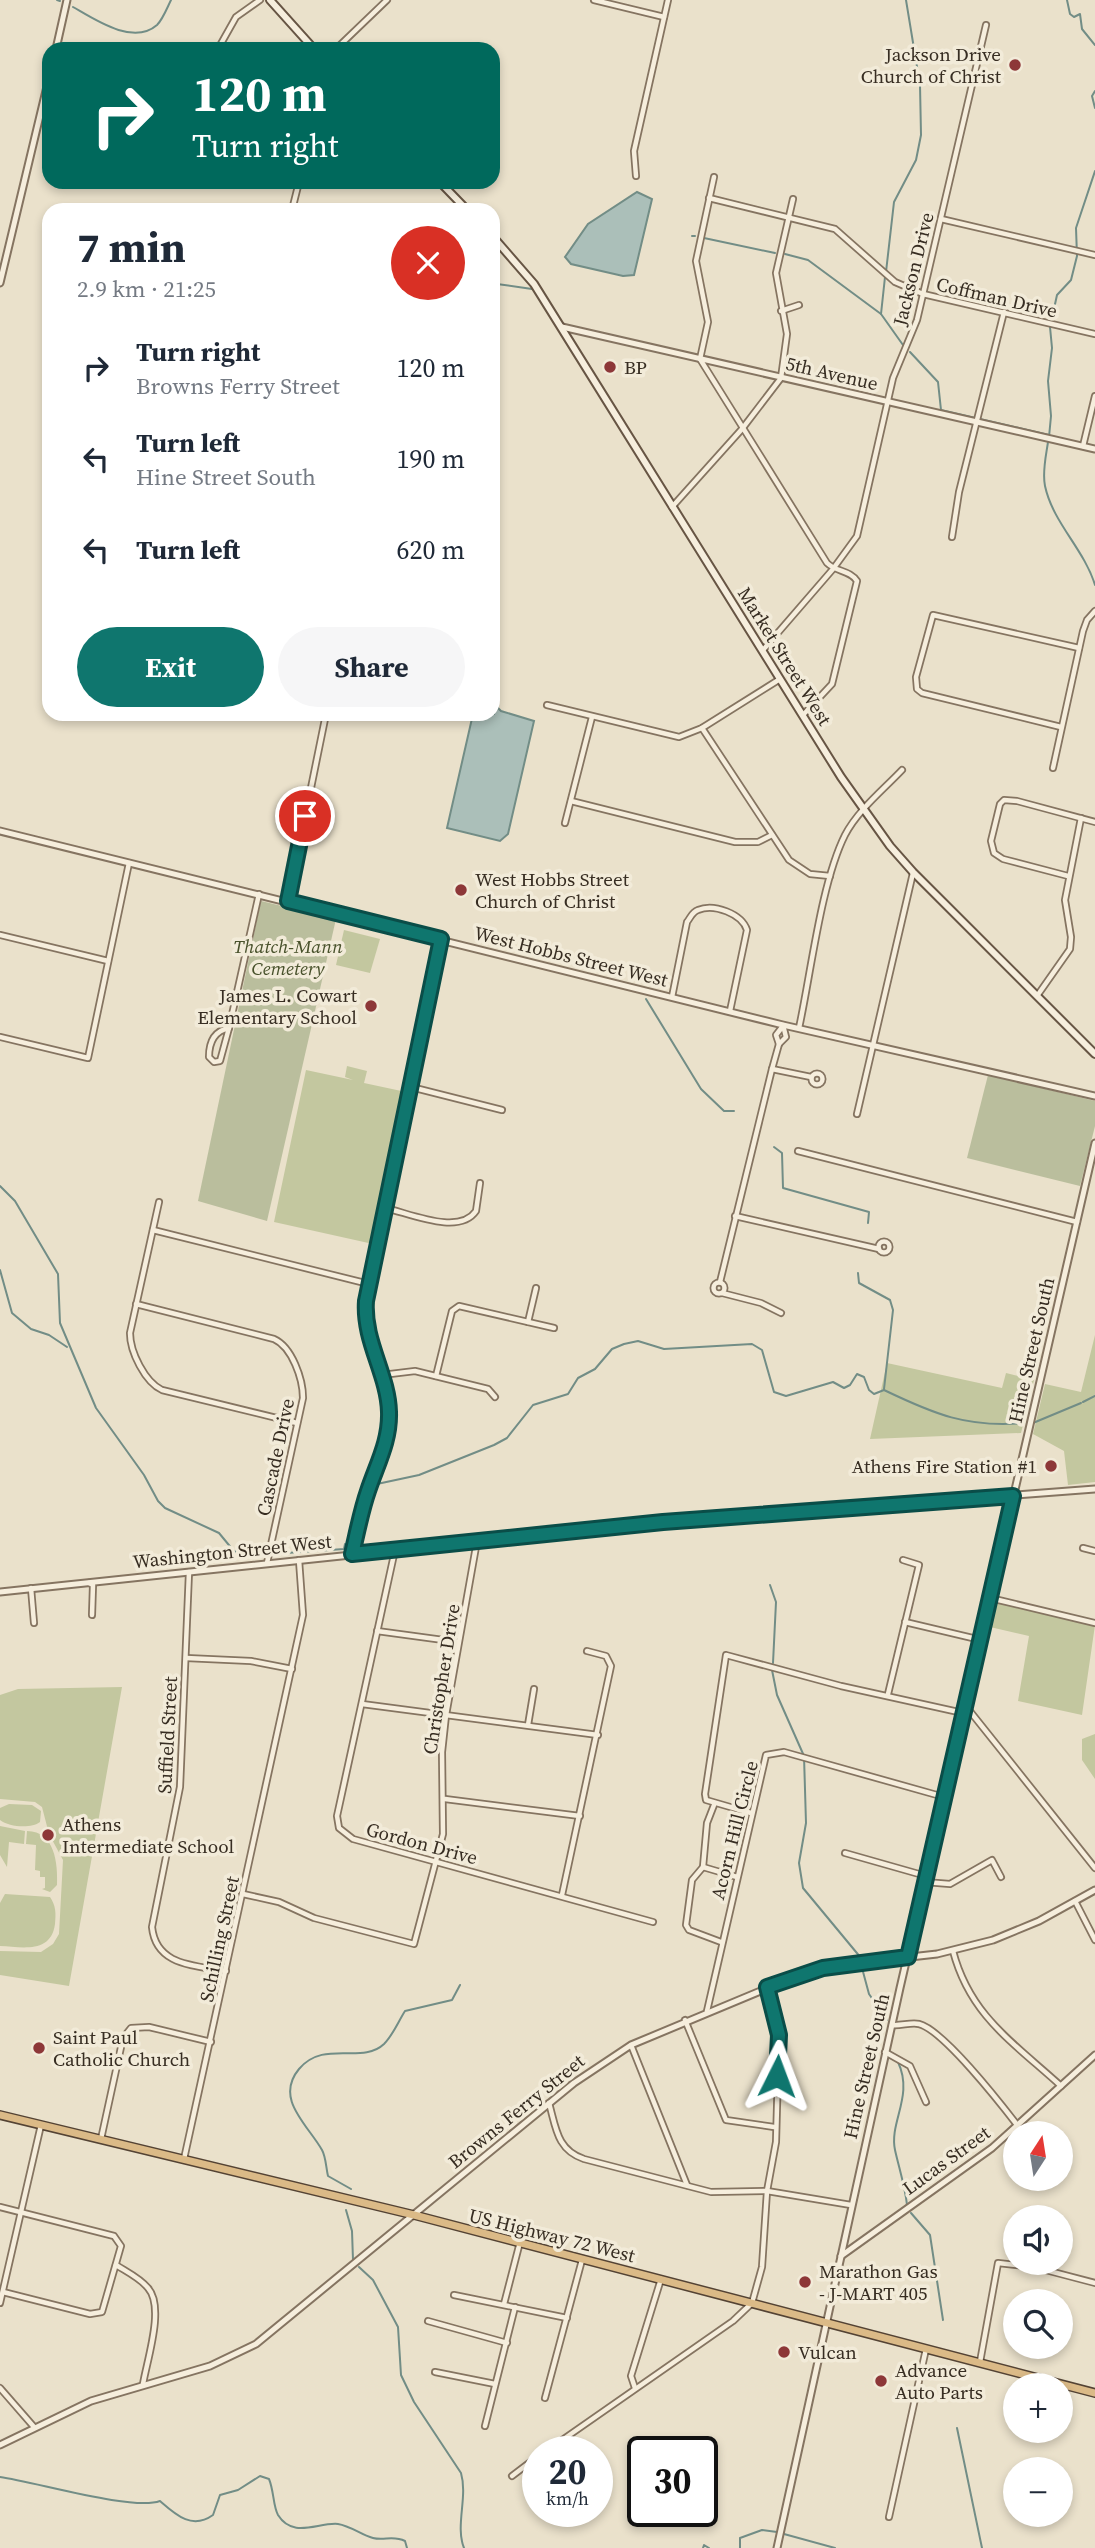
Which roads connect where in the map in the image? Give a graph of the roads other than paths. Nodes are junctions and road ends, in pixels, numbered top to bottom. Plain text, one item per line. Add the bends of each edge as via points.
1 (67, 0) edge
2 (260, 0) edge
3 (270, 0) edge
4 (387, 0) edge
5 (594, 0) edge
6 (668, 0) edge
7 (664, 17) junction
8 (985, 26) dead end
9 (58, 42) edge
10 (223, 42) edge
11 (308, 42) edge
12 (343, 42) edge
13 (42, 106) edge
14 (636, 176) dead end
15 (714, 177) dead end
16 (447, 189) edge
17 (709, 198) junction
18 (793, 199) dead end
19 (460, 203) edge
20 (789, 217) junction
21 (941, 219) junction
22 (500, 245) edge
23 (1095, 255) edge
24 (1, 271) edge
25 (0, 283) edge
26 (923, 295) junction
27 (799, 305) dead end
28 (782, 311) junction
29 (1003, 312) junction
30 (562, 327) junction
31 (1095, 334) edge
32 (700, 359) junction
33 (781, 378) junction
34 (1095, 396) edge
35 (887, 402) junction
36 (977, 423) junction
37 (742, 429) junction
38 (1083, 446) junction
39 (1095, 449) edge
40 (672, 507) junction
41 (952, 537) dead end
42 (833, 569) junction
43 (1095, 611) edge
44 (1079, 648) junction
45 (762, 650) junction
46 (780, 679) junction
47 (547, 705) dead end
48 (803, 715) junction
49 (592, 718) junction
50 (325, 721) edge
51 (1061, 727) junction
52 (702, 728) junction
53 (1054, 768) dead end
54 (902, 770) dead end
55 (571, 801) junction
56 (864, 809) junction
57 (1081, 818) junction
58 (1095, 821) edge
59 (565, 822) dead end
60 (0, 831) edge
61 (772, 835) junction
62 (129, 862) junction
63 (913, 872) junction
64 (830, 876) junction
65 (1068, 876) junction
66 (259, 894) junction
67 (288, 901) junction
68 (0, 935) edge
69 (441, 939) junction
70 (108, 961) junction
71 (672, 997) junction
72 (1036, 997) junction
73 (730, 1011) junction
74 (783, 1025) junction
75 (229, 1028) junction
76 (799, 1028) junction
77 (0, 1037) edge
78 (779, 1044) junction
79 (874, 1045) junction
80 (1095, 1054) edge
81 (772, 1069) junction
82 (811, 1077) dead end
83 (411, 1087) junction
84 (1095, 1096) edge
85 (502, 1110) dead end
86 (857, 1114) dead end
87 (1095, 1143) edge
88 (798, 1151) dead end
89 (480, 1183) dead end
90 (159, 1202) dead end
91 (385, 1208) junction
92 (735, 1216) junction
93 (1077, 1222) junction
94 (153, 1230) junction
95 (879, 1249) dead end
96 (720, 1283) junction
97 (369, 1284) junction
98 (536, 1288) dead end
99 (722, 1293) junction
100 (136, 1304) junction
101 (781, 1313) dead end
102 (528, 1322) junction
103 (554, 1328) dead end
104 (382, 1375) junction
105 (436, 1376) junction
106 (495, 1397) dead end
107 (297, 1423) junction
108 (1095, 1489) edge
109 (1013, 1496) junction
110 (477, 1541) junction
111 (1083, 1548) dead end
112 (395, 1550) junction
113 (1095, 1551) edge
114 (352, 1554) junction
115 (299, 1560) junction
116 (902, 1560) dead end
117 (267, 1563) junction
118 (189, 1571) junction
119 (88, 1582) junction
120 (31, 1588) junction
121 (0, 1592) edge
122 (990, 1598) junction
123 (92, 1615) dead end
124 (905, 1622) junction
125 (34, 1623) dead end
126 (1095, 1623) edge
127 (377, 1631) junction
128 (981, 1640) junction
129 (458, 1642) junction
130 (587, 1651) dead end
131 (186, 1658) junction
132 (292, 1669) junction
133 (534, 1689) dead end
134 (888, 1695) junction
135 (362, 1704) junction
136 (965, 1705) junction
137 (963, 1713) junction
138 (446, 1715) junction
139 (528, 1725) junction
140 (598, 1735) junction
141 (944, 1797) junction
142 (444, 1798) junction
143 (714, 1805) junction
144 (751, 1813) junction
145 (580, 1816) junction
146 (845, 1853) dead end
147 (436, 1862) junction
148 (703, 1867) junction
149 (1095, 1868) edge
150 (737, 1877) junction
151 (1001, 1877) dead end
152 (926, 1879) junction
153 (1095, 1889) edge
154 (243, 1894) junction
155 (562, 1895) junction
156 (1075, 1901) junction
157 (653, 1922) dead end
158 (1095, 1940) edge
159 (721, 1942) junction
160 (953, 1951) junction
161 (908, 1957) junction
162 (226, 1971) junction
163 (767, 1987) junction
164 (706, 2011) junction
165 (685, 2020) junction
166 (892, 2025) junction
167 (211, 2042) junction
168 (631, 2045) junction
169 (886, 2052) junction
170 (1095, 2055) edge
171 (1061, 2086) junction
172 (926, 2102) dead end
173 (550, 2103) junction
174 (0, 2115) edge
175 (1014, 2121) edge
176 (1023, 2121) edge
177 (41, 2125) junction
178 (774, 2127) junction
179 (1003, 2138) edge
180 (101, 2140) junction
181 (184, 2159) junction
182 (687, 2186) junction
183 (767, 2192) junction
184 (851, 2205) junction
185 (0, 2207) edge
186 (20, 2211) junction
187 (414, 2215) junction
188 (520, 2242) junction
189 (841, 2256) junction
190 (583, 2258) junction
191 (116, 2266) junction
192 (661, 2279) junction
193 (1095, 2283) edge
194 (3, 2292) junction
195 (454, 2295) dead end
196 (0, 2303) edge
197 (752, 2303) junction
198 (504, 2304) junction
199 (515, 2307) junction
200 (567, 2318) junction
201 (428, 2321) dead end
202 (826, 2322) junction
203 (507, 2343) junction
204 (926, 2349) junction
205 (980, 2362) junction
206 (435, 2372) dead end
207 (142, 2384) junction
208 (495, 2384) junction
209 (0, 2388) edge
210 (635, 2388) junction
211 (1095, 2393) edge
212 (545, 2398) dead end
213 (485, 2426) dead end
214 (34, 2427) junction
215 (568, 2436) edge
216 (0, 2445) edge
217 (522, 2468) edge
218 (512, 2476) dead end
219 (888, 2517) dead end
220 (777, 2548) edge

1 - 9 street
2 - 10 street via 236,17
3 - 11 main road
4 - 12 street
5 - 7 street
6 - 7 street
7 - 14 street via 634,151
8 - 21 street, Jackson Drive
13 - 24 street
15 - 17 street
16 - 19 main road
17 - 20 street, Coffman Drive
17 - 32 street via 696,261 708,322
18 - 20 street
20 - 26 street, Coffman Drive via 835,229 895,282
20 - 28 street via 776,272
21 - 23 street
21 - 26 street, Jackson Drive
22 - 30 main road, Market Street West via 534,284
24 - 25 street
26 - 29 street, Coffman Drive
26 - 35 street, Jackson Drive
27 - 28 street
28 - 33 street via 787,334
29 - 31 street, Coffman Drive
29 - 36 street
30 - 32 street, 5th Avenue
30 - 40 main road, Market Street West
32 - 33 street, 5th Avenue
32 - 37 street
33 - 35 street, 5th Avenue
33 - 37 street
34 - 38 street
35 - 36 street, 5th Avenue
35 - 42 street, Jackson Drive via 857,536
36 - 38 street, 5th Avenue
36 - 41 street
37 - 40 street
37 - 42 street
38 - 39 street, 5th Avenue
40 - 45 main road, Market Street West
42 - 45 street, Jackson Drive
42 - 48 street via 854,576 857,587 832,684
43 - 44 street via 1087,620
44 - 51 street
44 - 51 street via 933,615 916,677 922,693
45 - 46 main road, Market Street West
46 - 48 main road, Market Street West
46 - 52 street
47 - 49 street
48 - 56 main road, Market Street West
49 - 52 street via 672,737
49 - 55 street
50 - 67 street
51 - 53 street
52 - 61 street
54 - 56 street
55 - 59 street
55 - 61 street via 735,842 758,842
56 - 63 main road, Market Street West
56 - 64 street via 846,834
57 - 58 street
57 - 65 street
57 - 65 street via 1004,800 991,841 994,853 1003,859
60 - 62 street, West Hobbs Street West
61 - 64 street via 799,868
62 - 66 street, West Hobbs Street West
62 - 70 street
63 - 72 main road, Market Street West
63 - 79 street
64 - 76 street
65 - 72 street via 1065,900 1070,949
66 - 67 street, West Hobbs Street West
66 - 75 street
67 - 69 street, West Hobbs Street West
68 - 70 street
69 - 71 street, West Hobbs Street West
69 - 83 street
70 - 77 street via 88,1058
71 - 73 street, West Hobbs Street West
71 - 73 street via 687,922 694,912 706,908 730,913 741,919 747,930
72 - 80 main road, Market Street West
73 - 74 street, West Hobbs Street West
74 - 76 street, West Hobbs Street West
74 - 78 street via 776,1035
74 - 78 street via 786,1037
75 - 75 street via 212,1038 209,1057 214,1062 223,1056
76 - 79 street, West Hobbs Street West
78 - 81 street
79 - 84 street, West Hobbs Street West
79 - 86 street
81 - 82 street
81 - 92 street
83 - 85 street
83 - 91 street
87 - 93 street, Hine Street South
88 - 93 street
89 - 91 street via 476,1211 462,1222
90 - 94 street
91 - 97 street
92 - 95 street
92 - 96 street
93 - 109 street, Hine Street South
94 - 97 street
94 - 100 street
96 - 99 street
96 - 99 street via 713,1289
97 - 104 street via 366,1326
98 - 102 street
99 - 101 street
100 - 107 street, Cascade Drive via 280,1342 302,1386
100 - 107 street via 131,1345 156,1388
102 - 103 street
102 - 105 street via 455,1304
104 - 105 street via 415,1371
104 - 114 street via 389,1410 387,1435
105 - 106 street via 488,1389
107 - 117 street, Cascade Drive
108 - 109 street, Washington Street West
109 - 110 street, Washington Street West
109 - 122 street, Hine Street South
110 - 112 street, Washington Street West
110 - 129 street, Christopher Drive
111 - 113 street
112 - 114 street, Washington Street West
112 - 127 street, Gordon Drive
114 - 115 street, Washington Street West
115 - 117 street, Washington Street West
115 - 132 street, Schilling Street via 304,1603
116 - 124 street via 919,1564
117 - 118 street, Washington Street West
118 - 119 street, Washington Street West
118 - 131 street, Suffield Street
119 - 120 street, Washington Street West
119 - 123 street via 93,1584
120 - 121 street, Washington Street West
120 - 125 street
122 - 126 street
122 - 128 street, Hine Street South
124 - 128 street
124 - 134 street
127 - 129 street
127 - 135 street, Gordon Drive
128 - 136 street, Hine Street South
129 - 138 street, Christopher Drive
130 - 140 street via 606,1656 611,1666
131 - 132 street via 251,1661
131 - 162 street, Suffield Street via 180,1787 153,1939 169,1958
132 - 154 street, Schilling Street
133 - 139 street
134 - 137 street
134 - 143 street via 726,1655 705,1787 706,1800
135 - 138 street
135 - 147 street, Gordon Drive via 337,1816 339,1828 353,1839
136 - 137 street, Hine Street South
136 - 149 street
137 - 141 street, Hine Street South
138 - 139 street
138 - 142 street, Christopher Drive
139 - 140 street
140 - 145 street
141 - 144 street, Acorn Hill Circle via 778,1751 766,1755
141 - 152 street, Hine Street South
142 - 145 street
142 - 147 street, Christopher Drive via 445,1821
143 - 144 street
143 - 148 street via 707,1822
144 - 150 street, Acorn Hill Circle
145 - 155 street
146 - 152 street
147 - 154 street, Christopher Drive via 414,1944
147 - 155 street, Gordon Drive
148 - 150 street
148 - 159 street via 692,1880 686,1925
150 - 159 street, Acorn Hill Circle
151 - 152 street via 992,1860 950,1884
152 - 161 street, Hine Street South
153 - 156 street, Browns Ferry Street
154 - 162 street, Schilling Street
155 - 157 street, Gordon Drive
156 - 158 street
156 - 160 street, Browns Ferry Street via 1016,1931
159 - 164 street, Acorn Hill Circle
160 - 161 street, Browns Ferry Street
160 - 171 street via 960,1980 977,2008
161 - 163 street, Browns Ferry Street via 823,1968
161 - 166 street, Hine Street South
162 - 167 street, Schilling Street
163 - 164 street, Browns Ferry Street
163 - 178 street via 779,2035
164 - 165 street, Browns Ferry Street
165 - 168 street, Browns Ferry Street
165 - 178 street via 726,2120
166 - 169 street, Hine Street South
166 - 175 street via 914,2023 931,2030
167 - 180 street via 149,2027 131,2028 123,2038
167 - 181 street, Schilling Street
168 - 173 street, Browns Ferry Street
168 - 182 street
169 - 172 street via 910,2066
169 - 184 street, Hine Street South
170 - 171 street, Lucas Street
171 - 176 street, Lucas Street
173 - 182 street via 562,2147 572,2155
173 - 187 street, Browns Ferry Street
174 - 177 highway, US Highway 72 West
177 - 180 highway, US Highway 72 West
177 - 186 street
178 - 183 street via 776,2142
179 - 189 street, Lucas Street
180 - 181 highway, US Highway 72 West
181 - 187 highway, US Highway 72 West
182 - 183 street via 724,2193
183 - 184 street
183 - 197 street via 762,2267
184 - 189 street, Hine Street South
185 - 186 street
186 - 191 street via 114,2236 121,2246
186 - 194 street
187 - 188 highway, US Highway 72 West
187 - 207 street, Browns Ferry Street via 256,2344 211,2366
188 - 190 highway, US Highway 72 West
188 - 198 street
189 - 202 street, Hine Street South
190 - 192 highway, US Highway 72 West
190 - 200 street
191 - 194 street via 106,2307 96,2315
191 - 207 street via 148,2288 155,2299
192 - 197 highway, US Highway 72 West
192 - 210 street via 631,2376
193 - 205 street via 998,2263
194 - 196 street
195 - 198 street
197 - 202 highway, US Highway 72 West
197 - 210 street
198 - 199 street
199 - 200 street
199 - 203 street
200 - 212 street
201 - 203 street
202 - 204 highway, US Highway 72 West
202 - 220 street, Hine Street South
203 - 208 street
204 - 205 highway, US Highway 72 West
204 - 219 street
205 - 211 highway, US Highway 72 West
206 - 208 street
207 - 214 street, Browns Ferry Street
208 - 213 street
209 - 214 street
210 - 215 street
214 - 216 street, Browns Ferry Street
217 - 218 street

